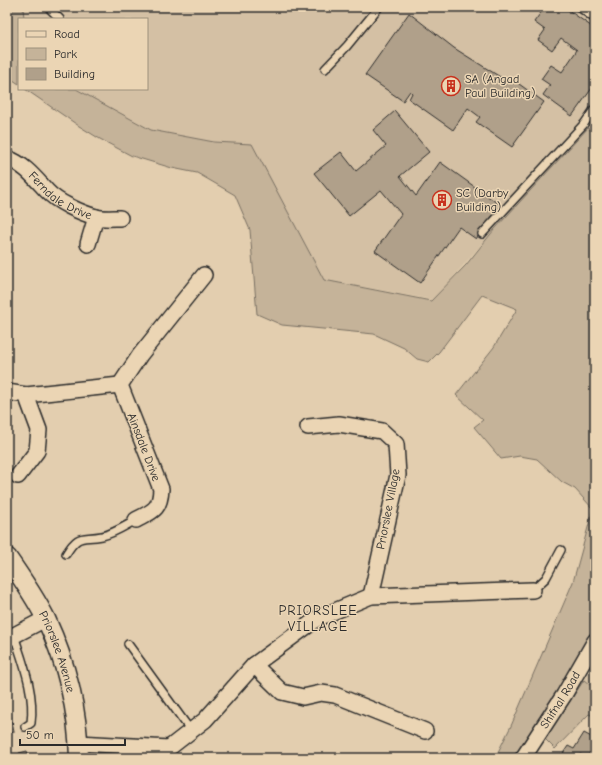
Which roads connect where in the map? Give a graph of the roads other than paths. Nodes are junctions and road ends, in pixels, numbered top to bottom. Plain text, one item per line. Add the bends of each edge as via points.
1 (379, 7) edge
2 (579, 7) edge
3 (53, 8) edge
4 (59, 18) edge
5 (595, 19) edge
6 (325, 69) dead end
7 (595, 108) edge
8 (7, 158) edge
9 (96, 217) junction
10 (120, 218) dead end
11 (482, 234) dead end
12 (88, 244) dead end
13 (204, 275) dead end
14 (120, 385) junction
15 (7, 392) edge
16 (26, 395) junction
17 (308, 427) dead end
18 (18, 476) dead end
19 (136, 520) joint
20 (561, 550) dead end
21 (66, 554) dead end
22 (7, 557) edge
23 (533, 590) joint
24 (371, 596) junction
25 (46, 619) junction
26 (11, 637) edge
27 (595, 641) edge
28 (128, 644) dead end
29 (254, 665) junction
30 (25, 727) dead end
31 (191, 731) junction
32 (425, 731) dead end
33 (79, 751) edge
34 (173, 753) edge
35 (523, 758) edge

1 - 6 lane
2 - 5 lane
3 - 4 lane
7 - 11 lane via 584,124
8 - 9 street, Ferndale Drive via 27,169 61,202
9 - 10 street, Ferndale Drive
9 - 12 street
13 - 14 street via 140,355
14 - 16 street
14 - 19 street, Ainsdale Drive via 161,489 160,501 154,510
15 - 16 street
16 - 18 street via 39,430 38,451
17 - 24 street, Priorslee Village via 339,424 382,431 396,444 398,475
19 - 21 lane via 102,536 78,539
20 - 23 lane via 546,578
22 - 25 street, Priorslee Avenue
23 - 24 street
24 - 29 street via 318,618
25 - 26 street
25 - 33 street, Priorslee Avenue via 61,657 74,704
26 - 30 lane via 28,679 33,709 31,723
27 - 35 street, Shifnal Road
28 - 31 lane
29 - 31 street via 205,720
29 - 32 street via 282,692 303,697 321,693 335,695
31 - 34 street
33 - 34 street

